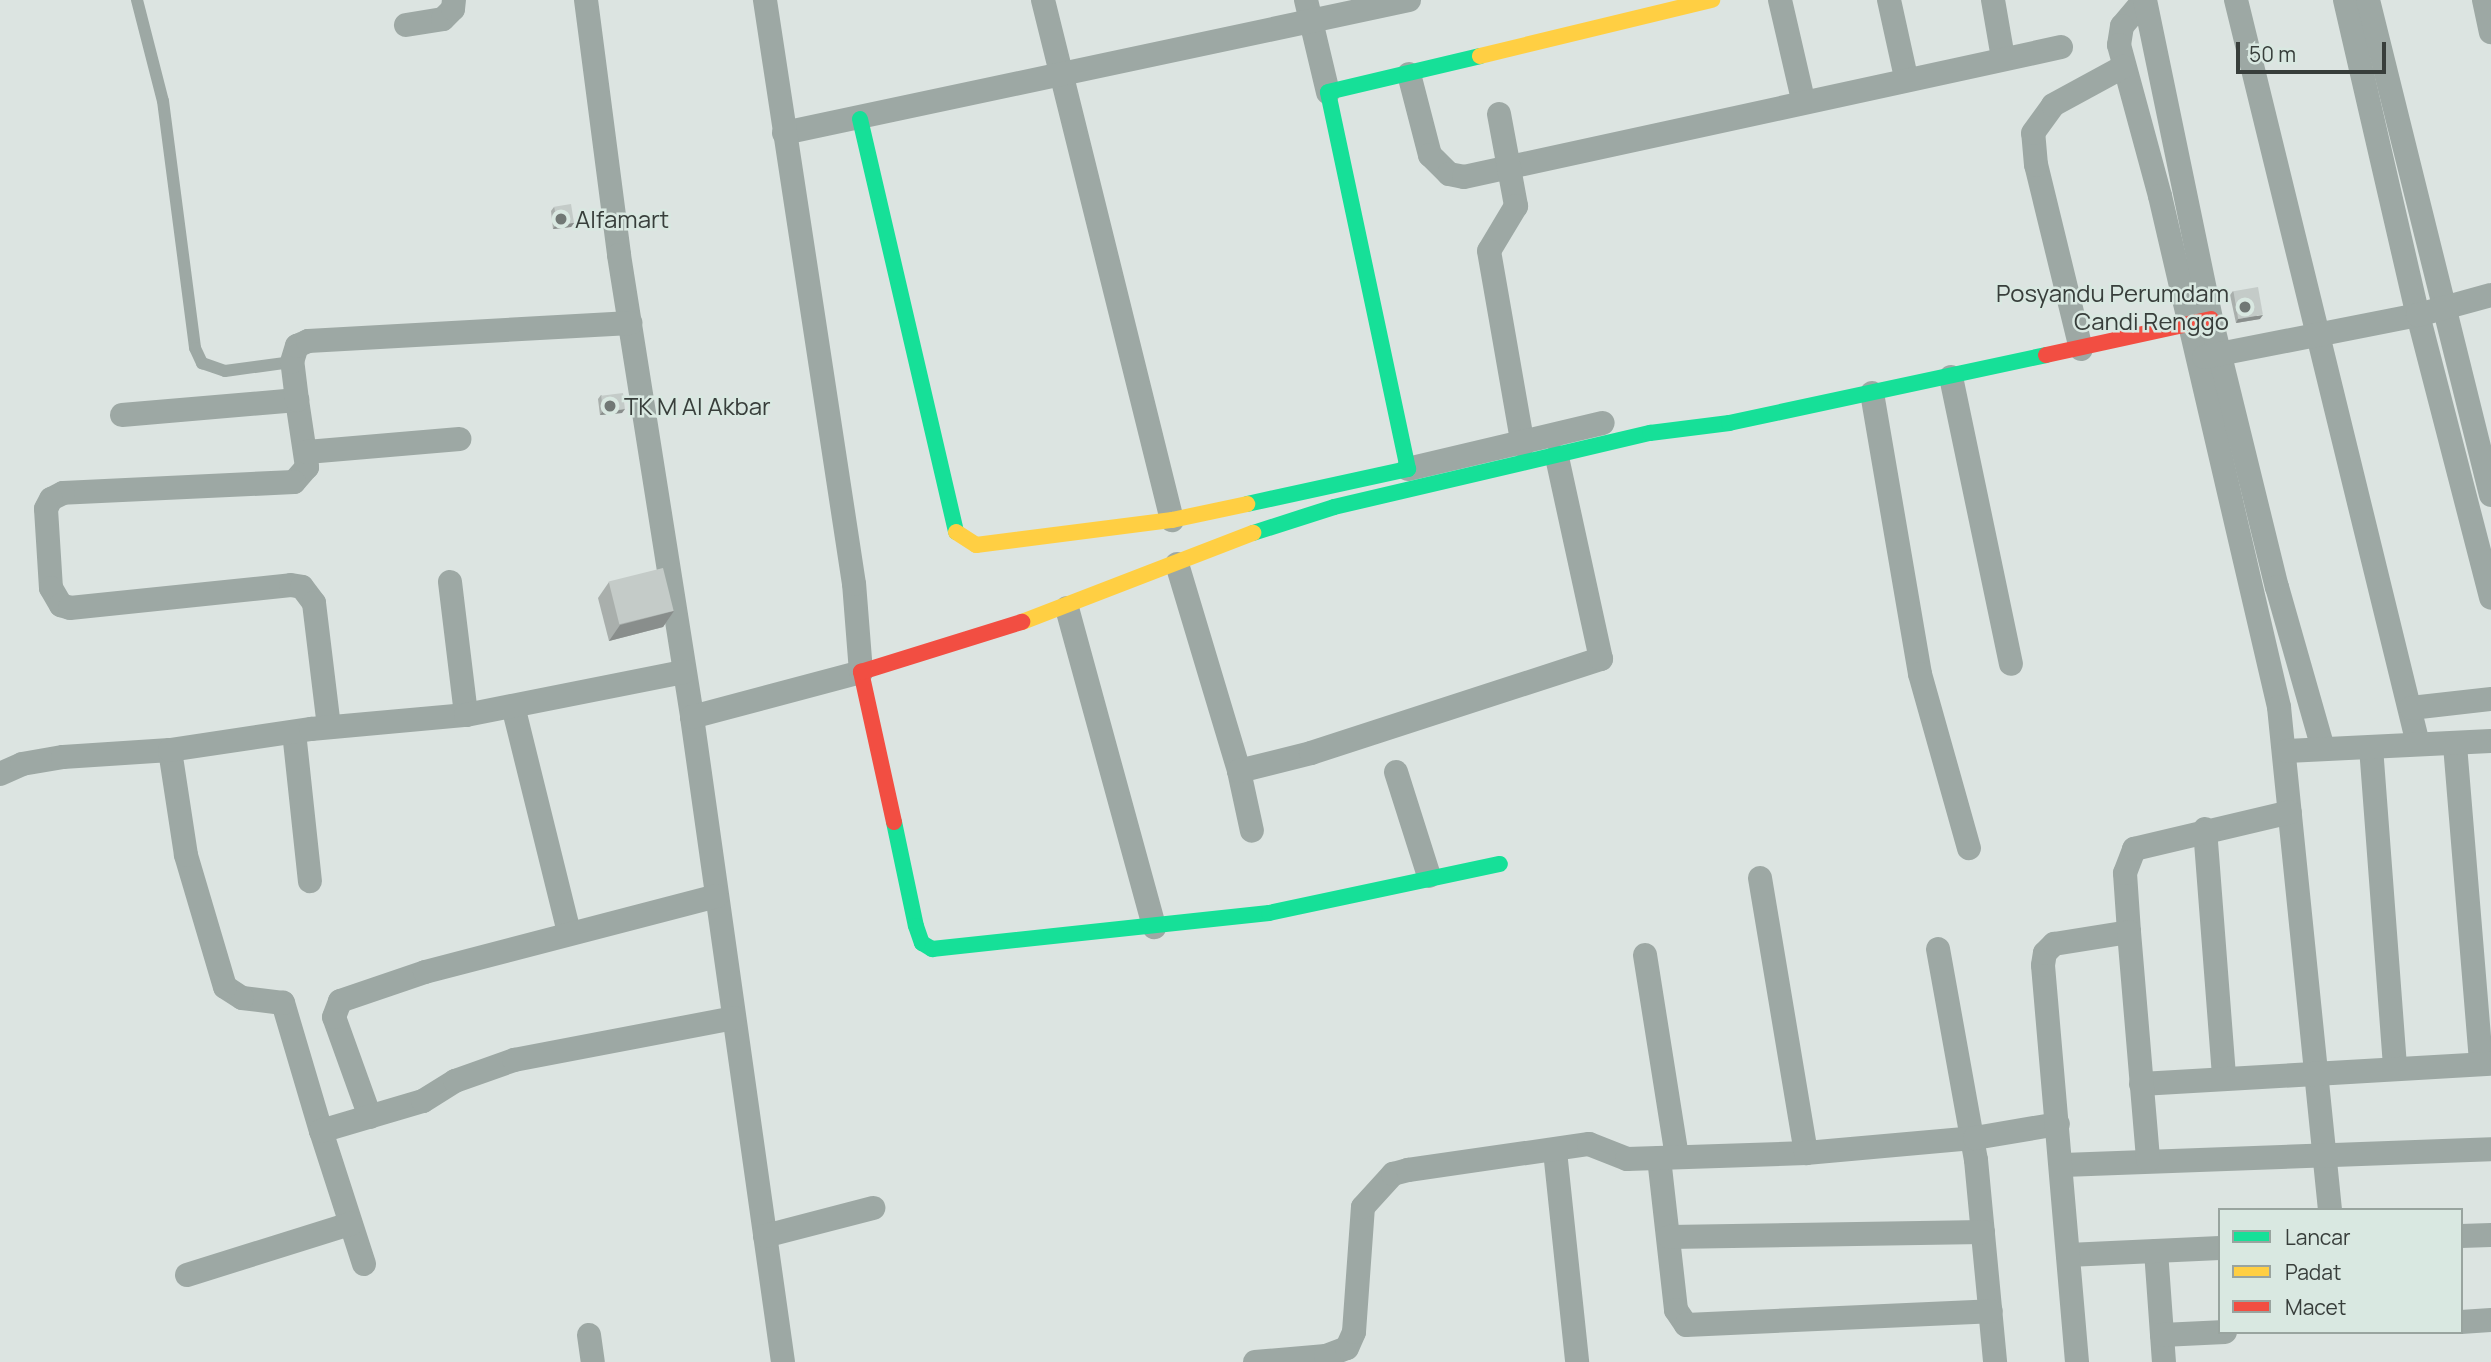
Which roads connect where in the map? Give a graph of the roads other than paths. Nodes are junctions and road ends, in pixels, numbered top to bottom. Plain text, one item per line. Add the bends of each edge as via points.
1 (137, 0) edge
2 (454, 0) edge
3 (586, 0) edge
4 (765, 0) edge
5 (1043, 0) edge
6 (1409, 0) edge
7 (1712, 0) edge
8 (1780, 0) edge
9 (1889, 0) edge
10 (1993, 0) edge
11 (2145, 0) edge
12 (2236, 0) edge
13 (2345, 0) edge
14 (2368, 0) edge
15 (2484, 0) edge
16 (1308, 12) edge
17 (406, 25) dead end
18 (2491, 33) edge
19 (2368, 46) junction
20 (2061, 47) dead end
21 (2003, 58) junction
22 (2123, 67) junction
23 (1409, 74) junction
24 (1059, 76) junction
25 (1906, 77) junction
26 (1328, 92) junction
27 (1803, 100) junction
28 (1499, 114) dead end
29 (860, 118) junction
30 (784, 133) junction
31 (2393, 146) junction
32 (1509, 169) junction
33 (2491, 295) edge
34 (2443, 309) junction
35 (2418, 315) junction
36 (2200, 321) junction
37 (630, 323) junction
38 (2316, 336) junction
39 (2081, 349) junction
40 (2208, 356) junction
41 (292, 362) junction
42 (1951, 377) junction
43 (1872, 393) junction
44 (297, 400) junction
45 (122, 415) dead end
46 (1603, 423) dead end
47 (459, 439) dead end
48 (1523, 445) junction
49 (307, 452) junction
50 (1557, 457) junction
51 (1408, 469) junction
52 (2491, 495) edge
53 (1172, 520) junction
54 (1177, 564) junction
55 (450, 582) dead end
56 (2265, 589) junction
57 (2491, 598) edge
58 (1067, 608) junction
59 (2297, 647) junction
60 (2269, 654) junction
61 (2011, 663) dead end
62 (684, 672) junction
63 (862, 672) junction
64 (2491, 699) edge
65 (2312, 701) junction
66 (513, 706) junction
67 (2279, 707) junction
68 (2411, 708) junction
69 (466, 715) junction
70 (692, 717) junction
71 (329, 727) junction
72 (295, 732) junction
73 (2491, 741) edge
74 (2418, 744) junction
75 (2455, 745) junction
76 (2371, 747) junction
77 (2323, 748) junction
78 (170, 751) junction
79 (2287, 751) junction
80 (1239, 771) junction
81 (1396, 772) dead end
82 (0, 774) edge
83 (2290, 812) junction
84 (2205, 830) junction
85 (1252, 831) dead end
86 (1969, 848) dead end
87 (1500, 864) dead end
88 (1429, 876) junction
89 (1760, 878) dead end
90 (310, 881) dead end
91 (716, 896) junction
92 (1154, 927) junction
93 (2129, 932) junction
94 (569, 933) junction
95 (1938, 949) dead end
96 (1645, 955) dead end
97 (734, 1018) junction
98 (2486, 1064) edge
99 (2395, 1066) junction
100 (2316, 1071) junction
101 (2224, 1078) junction
102 (2141, 1084) junction
103 (370, 1117) junction
104 (2058, 1125) junction
105 (321, 1131) junction
106 (1969, 1139) junction
107 (2491, 1149) edge
108 (1555, 1151) junction
109 (1806, 1153) junction
110 (2324, 1153) junction
111 (1668, 1157) junction
112 (2148, 1160) junction
113 (2063, 1165) junction
114 (873, 1208) dead end
115 (2330, 1208) edge
116 (350, 1224) junction
117 (1983, 1232) junction
118 (2491, 1235) edge
119 (765, 1236) junction
120 (1669, 1237) junction
121 (2463, 1237) edge
122 (2218, 1248) edge
123 (2156, 1251) junction
124 (2068, 1255) junction
125 (364, 1264) dead end
126 (187, 1275) dead end
127 (1991, 1311) junction
128 (2491, 1320) edge
129 (2463, 1322) edge
130 (2218, 1332) edge
131 (589, 1335) dead end
132 (2162, 1335) junction
133 (593, 1362) edge
134 (783, 1362) edge
135 (1255, 1362) edge
136 (1577, 1362) edge
137 (1995, 1362) edge
138 (2077, 1362) edge
139 (2164, 1362) edge

1 - 41 lane via 163,101 195,348 202,363 225,371
2 - 17 street via 453,9 443,19
3 - 37 street
4 - 30 street
5 - 24 street
6 - 16 street
7 - 23 street
8 - 27 street
9 - 25 street
10 - 21 street
11 - 22 street via 2122,26
11 - 36 street
12 - 38 street
13 - 19 street
14 - 19 street
15 - 18 street
16 - 24 street
16 - 26 street
19 - 31 street
20 - 21 street
21 - 25 street
22 - 36 street
22 - 39 street via 2053,105 2033,133 2036,165
23 - 26 street
23 - 32 street via 1437,166 1464,177
24 - 29 street
24 - 53 street
25 - 27 street
26 - 51 street
27 - 32 street
28 - 32 street
29 - 30 street
29 - 53 street via 956,534 976,545
30 - 63 street via 854,584
31 - 34 street
31 - 35 street
32 - 48 street via 1516,206 1489,251
33 - 34 street
34 - 35 street
34 - 52 street
35 - 38 street
35 - 57 street
36 - 39 street
36 - 40 street
37 - 41 street via 308,341 297,346
37 - 62 street
38 - 40 street
38 - 68 street
39 - 42 street
40 - 56 street
41 - 44 street
42 - 43 street
42 - 61 street
43 - 50 street via 1729,423 1650,433
43 - 86 street via 1920,674
44 - 45 street
44 - 49 street
46 - 48 street
47 - 49 street
48 - 51 street
49 - 71 street via 304,476 294,482 55,496 46,509 51,588 61,605 70,608 302,587 314,603
50 - 54 street via 1278,523
50 - 80 street via 1601,659 1311,754
51 - 53 street
54 - 58 street
54 - 80 street
55 - 69 street
56 - 59 street
56 - 60 street
58 - 63 street
58 - 92 street
59 - 60 street
59 - 65 street
60 - 67 street
62 - 66 street
62 - 70 street
63 - 70 street
63 - 92 street via 922,943 950,950
64 - 68 street
65 - 67 street
65 - 77 street
66 - 69 street
66 - 94 street
67 - 79 street
68 - 74 street
69 - 71 street
70 - 91 street
71 - 72 street
72 - 78 street
72 - 90 street
73 - 75 street
74 - 75 street
74 - 76 street
75 - 98 street
76 - 77 street
76 - 99 street
77 - 79 street
78 - 82 street via 63,757 22,764
78 - 105 street via 186,855 225,987 242,998 283,1003
79 - 83 street
80 - 85 street
81 - 88 street
83 - 84 street
83 - 100 street
84 - 93 street via 2134,849 2125,873
84 - 101 street
87 - 88 street
88 - 92 street via 1343,900
89 - 109 street
91 - 94 street
91 - 97 street
93 - 102 street
93 - 104 street via 2054,944 2043,956
94 - 103 street via 425,972 340,1001 334,1017
95 - 106 street
96 - 111 street
97 - 103 street via 514,1060 455,1081 423,1101
97 - 119 street
98 - 99 street
99 - 100 street
100 - 101 street
100 - 110 street
101 - 102 street
102 - 112 street
103 - 105 street
104 - 106 street
104 - 113 street
105 - 116 street
106 - 109 street
106 - 117 street
107 - 110 street
108 - 111 street via 1589,1144 1618,1158
108 - 135 street via 1393,1174 1363,1208 1354,1332 1347,1348 1326,1356
108 - 136 street
109 - 111 street
110 - 112 street
110 - 115 street
111 - 120 street
112 - 113 street
113 - 124 street
114 - 119 street
116 - 125 street
116 - 126 street
117 - 120 street
117 - 127 street
118 - 121 street
119 - 134 street
120 - 127 street via 1676,1310 1693,1326
122 - 123 street
123 - 124 street
123 - 132 street
124 - 138 street
127 - 137 street
128 - 129 street
130 - 132 street
131 - 133 street
132 - 139 street

